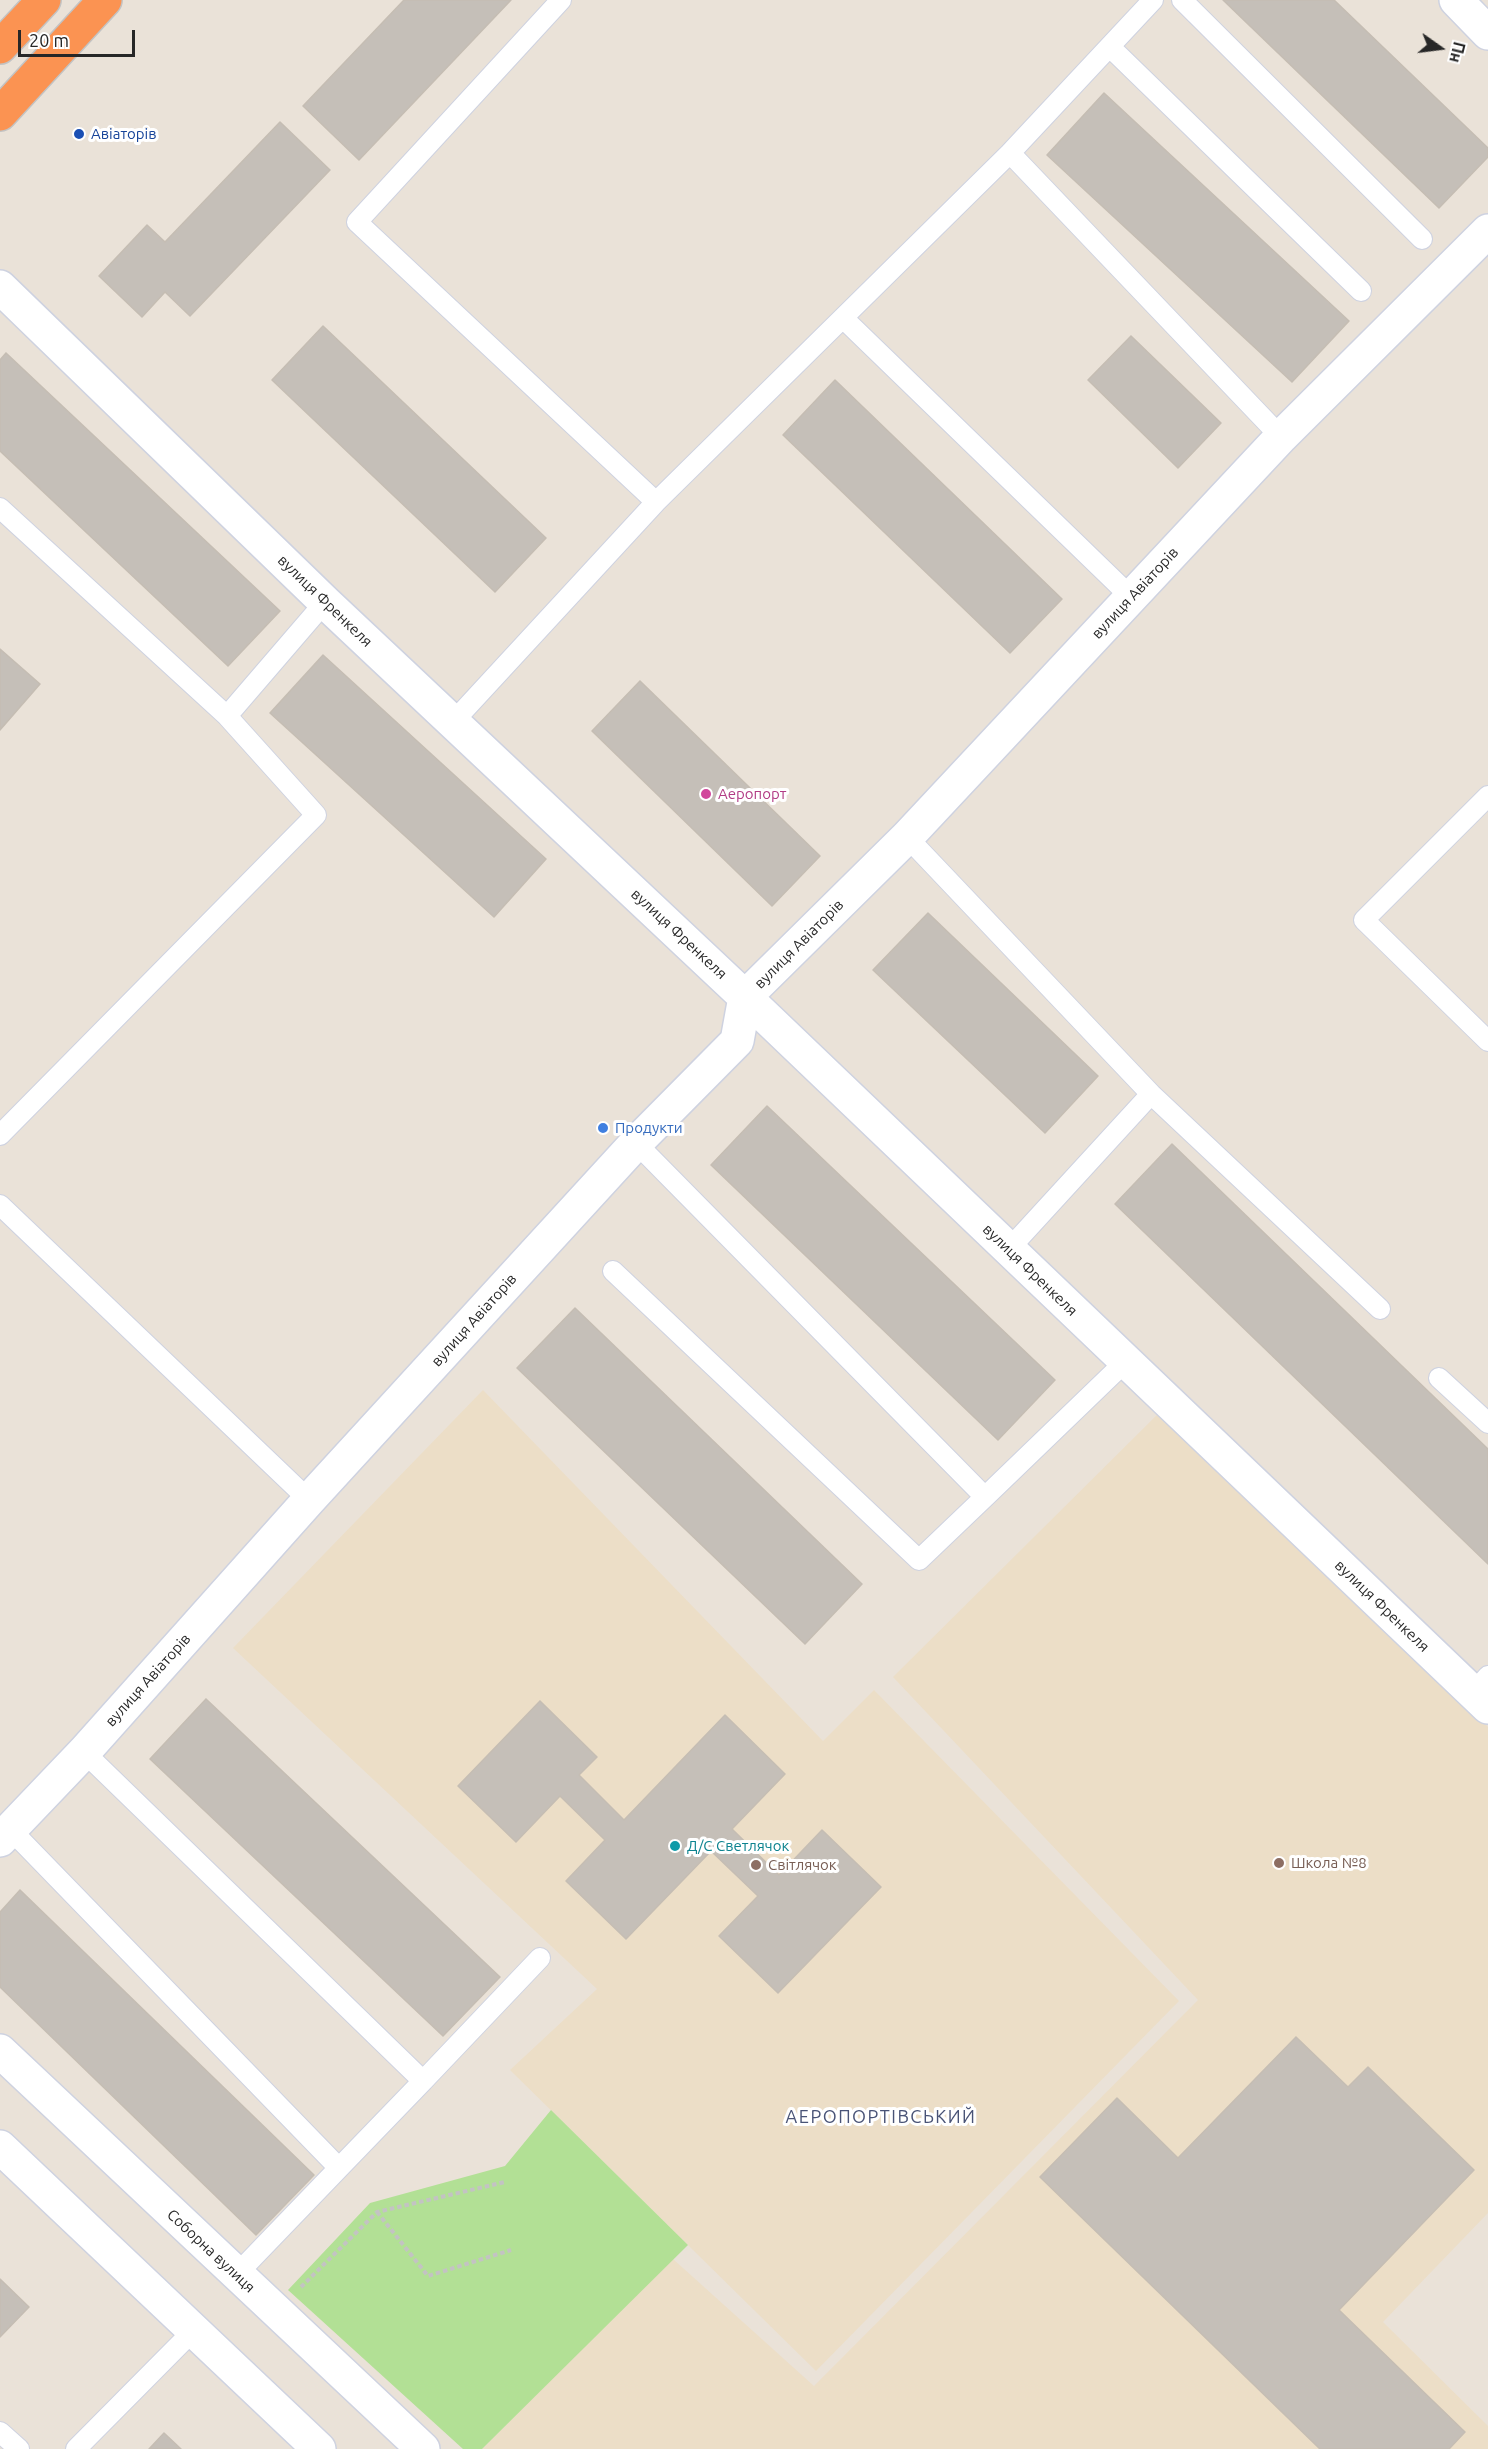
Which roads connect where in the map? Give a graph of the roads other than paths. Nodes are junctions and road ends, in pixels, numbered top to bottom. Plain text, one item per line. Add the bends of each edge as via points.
1 (45, 0) edge
2 (105, 0) edge
3 (561, 0) edge
4 (1153, 0) edge
5 (1182, 0) edge
6 (1455, 0) edge
7 (1488, 33) edge
8 (0, 47) edge
9 (1110, 47) junction
10 (0, 114) edge
11 (1010, 153) junction
12 (1488, 231) edge
13 (1422, 238) dead end
14 (0, 287) edge
15 (1361, 291) dead end
16 (843, 318) junction
17 (1281, 437) junction
18 (656, 502) junction
19 (0, 508) edge
20 (1131, 597) junction
21 (325, 602) junction
22 (227, 716) junction
23 (453, 722) junction
24 (1488, 796) edge
25 (907, 837) junction
26 (745, 997) junction
27 (1488, 1041) edge
28 (1151, 1094) junction
29 (0, 1135) edge
30 (636, 1143) junction
31 (0, 1205) edge
32 (1009, 1249) junction
33 (613, 1271) dead end
34 (1380, 1309) dead end
35 (1125, 1362) junction
36 (1439, 1378) dead end
37 (1488, 1423) edge
38 (985, 1497) junction
39 (309, 1500) junction
40 (1483, 1692) edge
41 (84, 1752) junction
42 (5, 1834) edge
43 (540, 1958) dead end
44 (0, 2051) edge
45 (423, 2081) junction
46 (0, 2147) edge
47 (339, 2168) junction
48 (236, 2275) junction
49 (194, 2331) junction
50 (0, 2432) edge
51 (19, 2449) edge
52 (76, 2449) edge
53 (319, 2449) edge
54 (423, 2449) edge

1 - 8 highway
2 - 10 highway
3 - 18 lane via 357,222
4 - 9 lane
5 - 13 lane
6 - 7 street
9 - 11 lane
9 - 15 lane
11 - 16 lane
11 - 17 lane
12 - 17 street, вулиця Авіаторів
14 - 21 street, вулиця Френкеля
16 - 18 lane
16 - 20 lane
17 - 20 street, вулиця Авіаторів
18 - 23 lane
19 - 22 lane
20 - 25 street, вулиця Авіаторів
21 - 22 lane
21 - 23 street, вулиця Френкеля
22 - 29 lane via 316,815
23 - 26 street, вулиця Френкеля
24 - 27 lane via 1364,920
25 - 26 street, вулиця Авіаторів
25 - 28 lane
26 - 30 street, вулиця Авіаторів via 737,1041
26 - 32 street, вулиця Френкеля
28 - 32 lane
28 - 34 lane
30 - 38 lane
30 - 39 street, вулиця Авіаторів
31 - 39 lane
32 - 35 street, вулиця Френкеля
33 - 38 lane via 919,1560
35 - 38 lane
35 - 40 street, вулиця Френкеля
36 - 37 lane
39 - 41 street, вулиця Авіаторів
41 - 42 street, вулиця Авіаторів
41 - 45 lane
42 - 47 lane
43 - 45 lane
44 - 48 street, Соборна вулиця
45 - 47 lane
46 - 49 street
47 - 48 lane
48 - 54 street, Соборна вулиця
49 - 52 lane
49 - 53 street
50 - 51 lane

